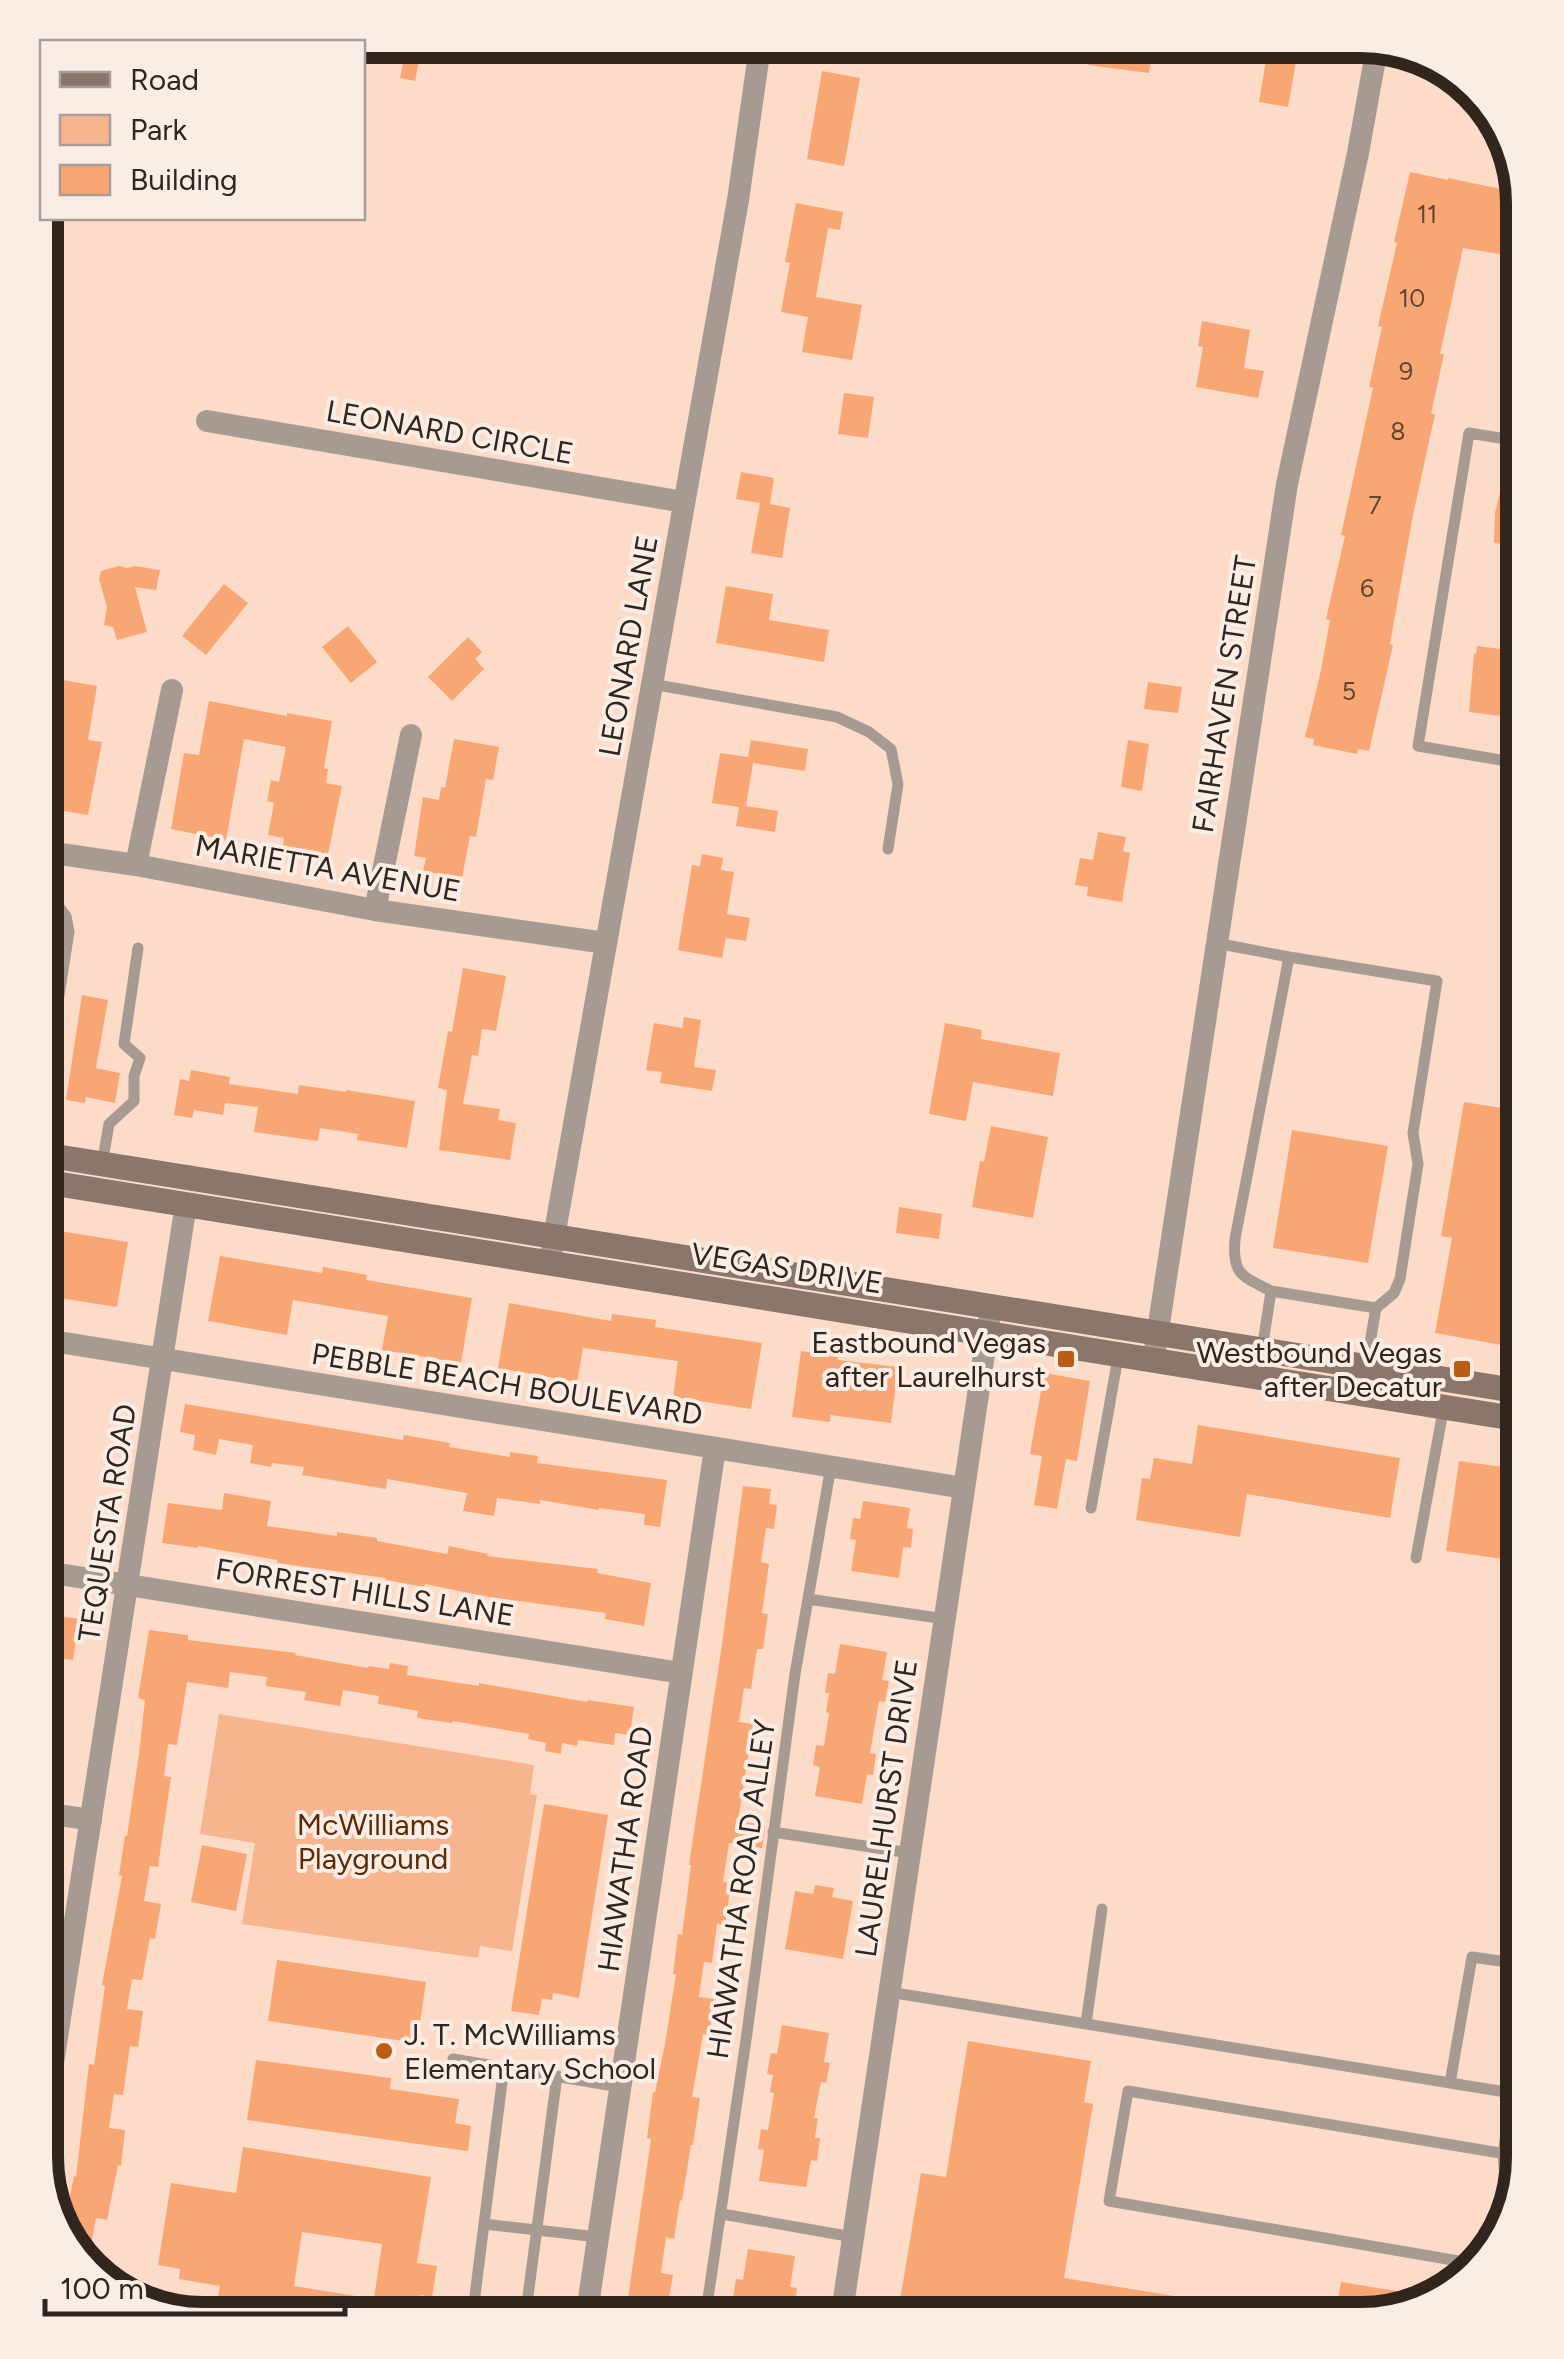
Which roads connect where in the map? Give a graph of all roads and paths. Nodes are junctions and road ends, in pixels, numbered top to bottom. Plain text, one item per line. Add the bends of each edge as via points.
1 (758, 58) edge
2 (1375, 59) edge
3 (207, 422) dead end
4 (1506, 439) edge
5 (684, 502) junction
6 (652, 684) junction
7 (172, 690) dead end
8 (410, 735) dead end
9 (1506, 761) edge
10 (888, 849) dead end
11 (58, 854) edge
12 (136, 865) junction
13 (58, 906) edge
14 (375, 910) junction
15 (606, 943) junction
16 (1216, 943) junction
17 (138, 948) dead end
18 (1288, 956) junction
19 (58, 998) edge
20 (58, 1157) edge
21 (102, 1164) junction
22 (58, 1184) edge
23 (98, 1190) junction
24 (186, 1204) junction
25 (552, 1249) junction
26 (1272, 1291) junction
27 (991, 1307) junction
28 (1376, 1308) junction
29 (987, 1333) junction
30 (1122, 1341) junction
31 (58, 1342) edge
32 (1156, 1346) junction
33 (163, 1358) junction
34 (1260, 1363) junction
35 (1366, 1366) junction
36 (1506, 1389) edge
37 (1362, 1393) junction
38 (1444, 1406) junction
39 (1506, 1417) edge
40 (715, 1448) junction
41 (831, 1466) junction
42 (964, 1488) junction
43 (1092, 1508) dead end
44 (1416, 1558) dead end
45 (58, 1574) edge
46 (128, 1585) junction
47 (808, 1598) junction
48 (945, 1618) junction
49 (681, 1672) junction
50 (58, 1815) edge
51 (92, 1820) junction
52 (773, 1832) junction
53 (910, 1853) junction
54 (1102, 1908) dead end
55 (1506, 1961) edge
56 (890, 1992) junction
57 (58, 1994) edge
58 (1086, 2024) junction
59 (454, 2059) dead end
60 (504, 2067) junction
61 (557, 2076) junction
62 (1450, 2083) junction
63 (620, 2087) junction
64 (1506, 2092) edge
65 (1506, 2137) edge
66 (1504, 2154) junction
67 (1505, 2172) edge
68 (722, 2214) junction
69 (484, 2224) junction
70 (538, 2230) junction
71 (853, 2236) junction
72 (598, 2237) junction
73 (1461, 2261) edge
74 (474, 2301) edge
75 (527, 2301) edge
76 (589, 2301) edge
77 (708, 2301) edge
78 (844, 2302) edge

1 - 5 street, LEONARD LANE
2 - 16 street, FAIRHAVEN STREET via 1287,484
3 - 5 street, LEONARD CIRCLE
4 - 9 lane via 1469,433 1418,746
5 - 6 street, LEONARD LANE
6 - 10 lane via 837,717 869,732 891,748 898,784
6 - 15 street, LEONARD LANE
7 - 12 street
8 - 14 street
11 - 12 street, MARIETTA AVENUE
12 - 14 street, MARIETTA AVENUE
13 - 19 lane via 69,932
14 - 15 street, MARIETTA AVENUE
15 - 25 street, LEONARD LANE
16 - 18 lane
16 - 32 street, FAIRHAVEN STREET
17 - 21 lane via 124,1044 140,1058 134,1101 109,1124
18 - 26 lane via 1233,1260 1242,1277
18 - 28 lane via 1438,981 1413,1133 1418,1164 1400,1279
20 - 21 main road, VEGAS DRIVE
21 - 23 main road
21 - 25 main road, VEGAS DRIVE
22 - 23 main road, VEGAS DRIVE
23 - 24 main road, VEGAS DRIVE
24 - 25 main road, VEGAS DRIVE
24 - 33 street, TEQUESTA ROAD
25 - 27 main road, VEGAS DRIVE
25 - 29 main road, VEGAS DRIVE
26 - 28 lane
26 - 34 lane
27 - 29 street, LAURELHURST DRIVE
27 - 30 main road, VEGAS DRIVE
28 - 35 lane
29 - 30 main road, VEGAS DRIVE
29 - 42 street, LAURELHURST DRIVE
30 - 32 main road, VEGAS DRIVE
30 - 43 lane
31 - 33 street, PEBBLE BEACH BOULEVARD
32 - 34 main road, VEGAS DRIVE
33 - 40 street, PEBBLE BEACH BOULEVARD
33 - 46 street, TEQUESTA ROAD
34 - 35 main road, VEGAS DRIVE
34 - 37 main road, VEGAS DRIVE
35 - 36 main road, VEGAS DRIVE
35 - 37 main road
37 - 38 main road, VEGAS DRIVE
38 - 39 main road, VEGAS DRIVE
38 - 44 lane
40 - 41 street, PEBBLE BEACH BOULEVARD
40 - 49 street, HIAWATHA ROAD
41 - 42 street, PEBBLE BEACH BOULEVARD
41 - 47 lane, HIAWATHA ROAD ALLEY
42 - 48 street, LAURELHURST DRIVE
45 - 46 street, FORREST HILLS LANE
46 - 49 street, FORREST HILLS LANE
46 - 51 street, TEQUESTA ROAD
47 - 48 lane
47 - 52 lane, HIAWATHA ROAD ALLEY
48 - 53 street, LAURELHURST DRIVE
49 - 63 street, HIAWATHA ROAD
50 - 51 street
51 - 57 street, TEQUESTA ROAD
52 - 53 lane
52 - 68 lane, HIAWATHA ROAD ALLEY
53 - 56 street, LAURELHURST DRIVE
54 - 58 lane
55 - 62 lane via 1472,1957
56 - 58 lane
56 - 71 street, LAURELHURST DRIVE
58 - 62 lane
59 - 60 lane
60 - 61 lane
60 - 69 lane
61 - 63 lane
61 - 70 lane
62 - 64 lane
63 - 72 street, HIAWATHA ROAD
65 - 66 lane
66 - 67 lane
66 - 73 lane via 1128,2091 1109,2200
68 - 71 lane
68 - 77 lane, HIAWATHA ROAD ALLEY
69 - 70 lane
69 - 74 lane
70 - 72 lane
70 - 75 lane
71 - 78 street, LAURELHURST DRIVE
72 - 76 street, HIAWATHA ROAD

